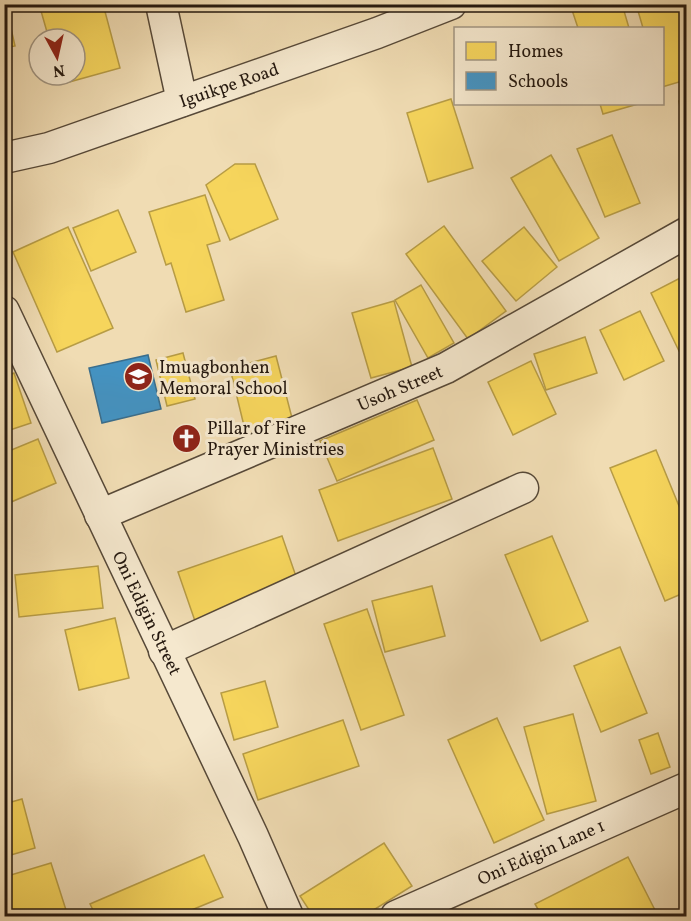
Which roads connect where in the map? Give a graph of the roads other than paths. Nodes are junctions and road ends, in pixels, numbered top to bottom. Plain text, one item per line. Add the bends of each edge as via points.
1 (161, 4) edge
2 (451, 4) edge
3 (182, 101) junction
4 (4, 158) edge
5 (687, 233) edge
6 (4, 311) edge
7 (523, 488) dead end
8 (100, 515) junction
9 (165, 651) junction
10 (687, 788) edge
11 (288, 916) edge
12 (396, 916) edge

1 - 3 street
2 - 3 street, Iguikpe Road
3 - 4 street, Iguikpe Road via 49,148
5 - 8 street, Usoh Street via 446,368
6 - 8 street, Oni Edigin Street
7 - 9 street
8 - 9 street, Oni Edigin Street
9 - 11 street, Oni Edigin Street
10 - 12 street, Oni Edigin Lane 1

